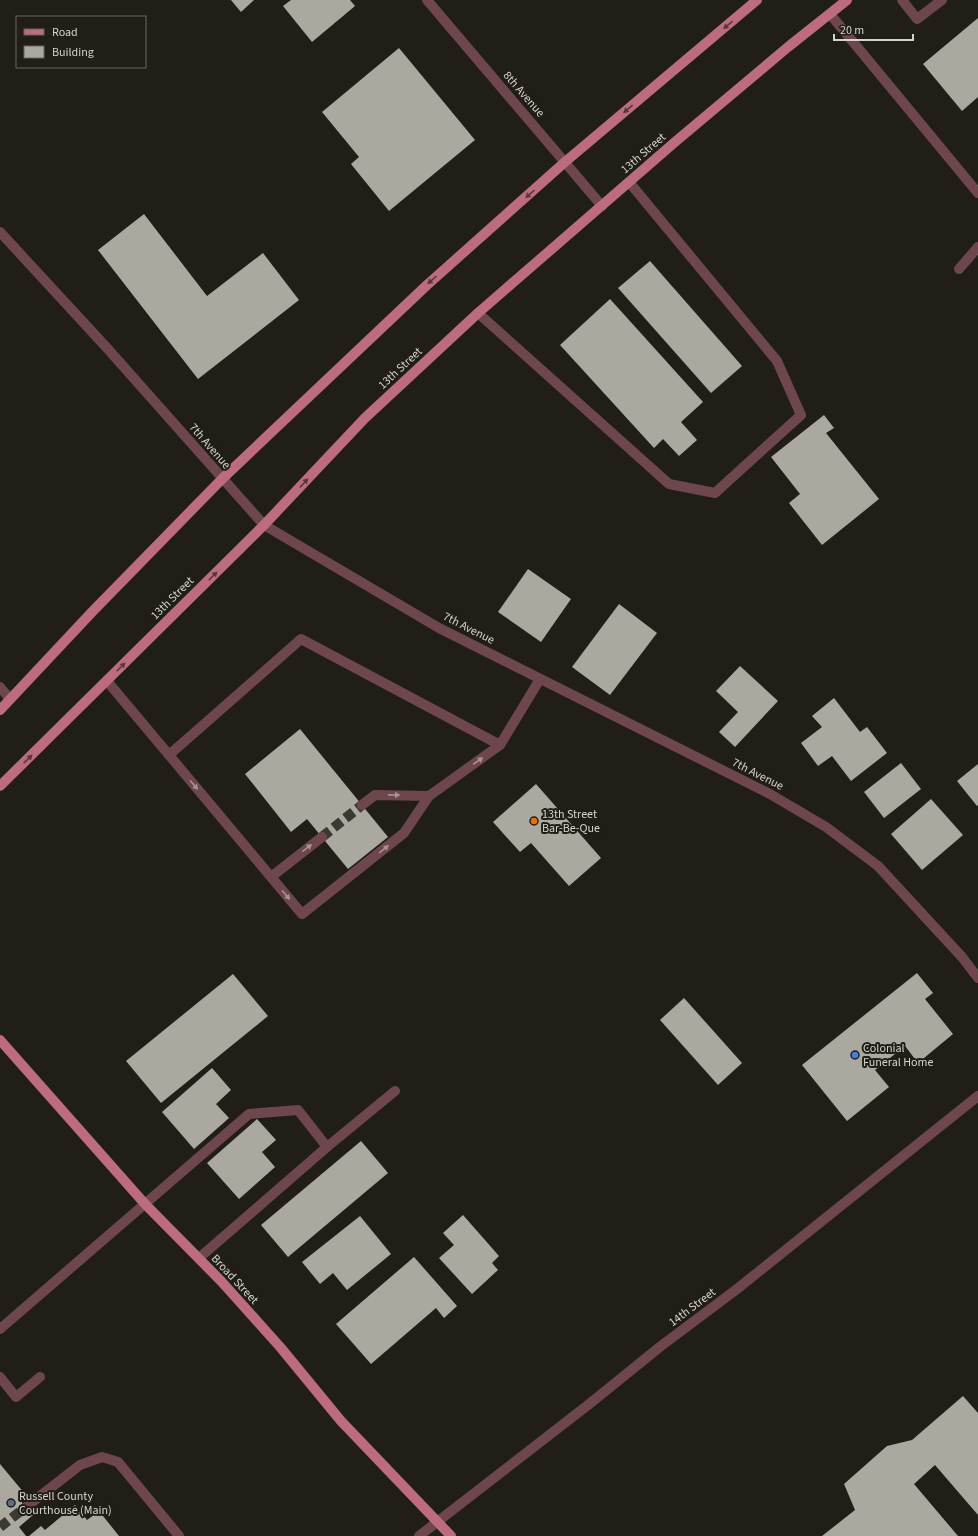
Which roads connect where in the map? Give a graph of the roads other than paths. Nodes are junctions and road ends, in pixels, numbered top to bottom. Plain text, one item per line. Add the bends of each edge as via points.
1 (427, 0) edge
2 (758, 0) edge
3 (847, 0) edge
4 (902, 0) edge
5 (942, 0) edge
6 (830, 14) junction
7 (565, 162) junction
8 (629, 182) junction
9 (978, 193) edge
10 (602, 206) junction
11 (0, 232) edge
12 (978, 247) edge
13 (959, 269) dead end
14 (478, 313) junction
15 (222, 479) junction
16 (264, 525) junction
17 (540, 679) junction
18 (107, 681) junction
19 (0, 687) edge
20 (10, 699) junction
21 (0, 710) edge
22 (500, 745) junction
23 (169, 755) junction
24 (0, 786) edge
25 (429, 796) junction
26 (362, 805) tunnel mouth
27 (322, 837) tunnel mouth
28 (271, 877) junction
29 (978, 978) edge
30 (0, 1040) edge
31 (395, 1091) dead end
32 (978, 1096) edge
33 (327, 1147) junction
34 (146, 1204) junction
35 (199, 1258) junction
36 (0, 1329) edge
37 (0, 1377) edge
38 (40, 1377) dead end
39 (26, 1507) tunnel mouth
40 (438, 1522) junction
41 (179, 1536) edge
42 (419, 1536) edge
43 (451, 1536) edge

1 - 7 street, 8th Avenue
2 -> 7 main road
3 - 6 main road, 13th Street
4 - 5 street via 917,19
6 - 8 main road, 13th Street
6 - 9 street
7 - 10 street, 8th Avenue
7 -> 15 main road via 427,284
8 - 10 main road, 13th Street
8 - 14 street via 777,361 801,415 715,493 670,484
10 - 14 main road, 13th Street
11 - 15 street, 7th Avenue via 107,348
12 - 13 street
16 -> 14 main road, 13th Street via 365,418
15 - 16 street, 7th Avenue
15 - 20 main road
16 - 17 street, 7th Avenue via 439,628
18 -> 16 main road, 13th Street
17 - 22 street
17 - 29 street, 7th Avenue via 770,794 826,827 878,866 962,957
18 - 23 street
24 -> 18 main road, 13th Street
19 - 20 street
20 - 21 main road
22 - 23 street via 301,639
25 -> 22 street
23 -> 28 street
26 -> 25 street via 376,795
28 -> 25 street via 302,914 404,833
28 -> 27 street
30 - 34 main road, Broad Street
31 - 33 street
32 - 40 street, 14th Street via 737,1289
33 - 34 street via 298,1110 249,1114
33 - 35 street
34 - 35 main road, Broad Street
34 - 36 street
35 - 40 main road, Broad Street via 281,1348 341,1421
37 - 38 street via 16,1397
39 - 41 street via 80,1465 102,1457 118,1462
40 - 42 street, 14th Street
40 - 43 main road, Broad Street

